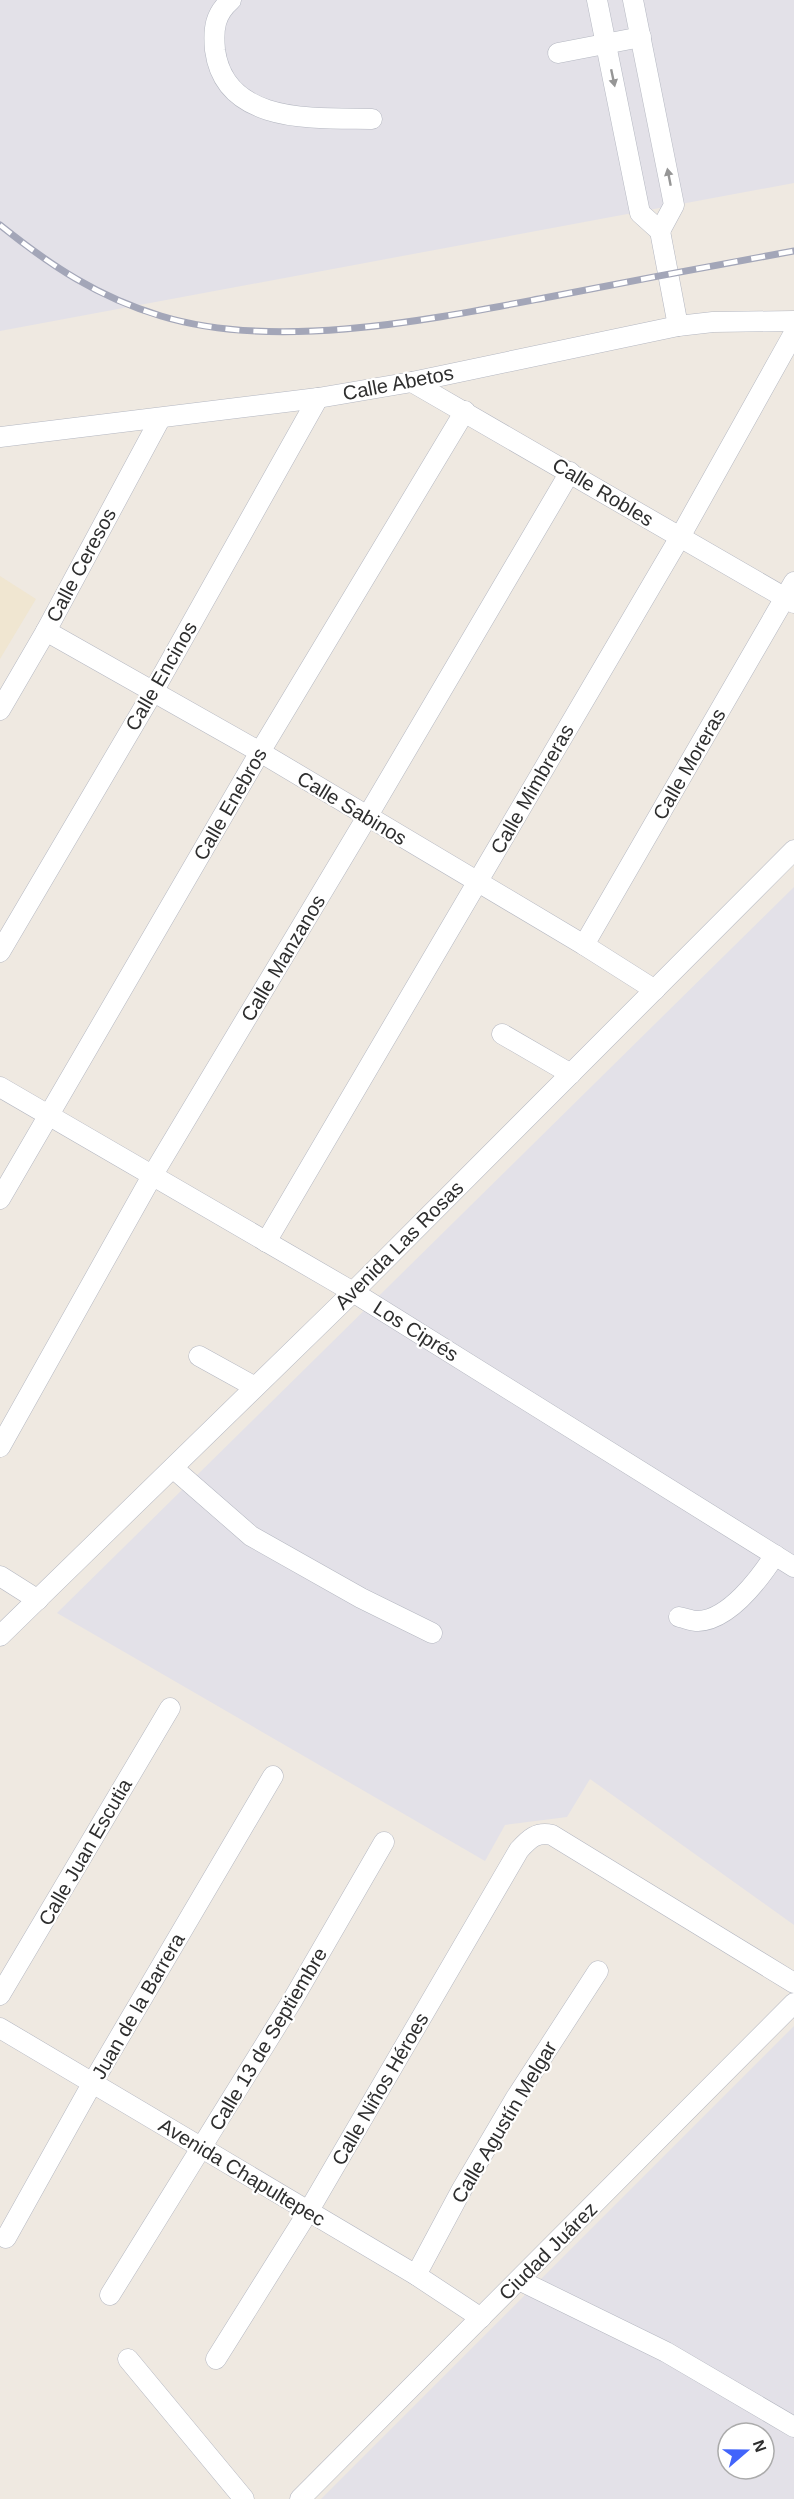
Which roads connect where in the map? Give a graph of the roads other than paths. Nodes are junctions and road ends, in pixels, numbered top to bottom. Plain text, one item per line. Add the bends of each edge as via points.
1 (231, 0) edge
2 (597, 0) edge
3 (633, 0) edge
4 (641, 37) junction
5 (606, 43) junction
6 (558, 52) dead end
7 (372, 119) dead end
8 (660, 231) junction
9 (794, 321) edge
10 (678, 326) junction
11 (794, 333) edge
12 (412, 382) junction
13 (318, 398) junction
14 (465, 411) junction
15 (160, 419) junction
16 (0, 437) edge
17 (570, 472) junction
18 (680, 537) junction
19 (791, 595) edge
20 (46, 631) junction
21 (153, 692) junction
22 (0, 710) edge
23 (260, 752) junction
24 (367, 817) junction
25 (794, 850) edge
26 (477, 883) junction
27 (584, 945) junction
28 (0, 952) edge
29 (655, 990) junction
30 (502, 1035) dead end
31 (571, 1074) junction
32 (0, 1087) edge
33 (49, 1115) junction
34 (152, 1176) junction
35 (0, 1199) edge
36 (266, 1242) junction
37 (353, 1292) junction
38 (199, 1356) dead end
39 (255, 1387) junction
40 (0, 1447) edge
41 (173, 1468) junction
42 (775, 1555) junction
43 (794, 1567) edge
44 (0, 1576) edge
45 (38, 1600) junction
46 (679, 1617) dead end
47 (432, 1633) dead end
48 (0, 1636) edge
49 (170, 1708) dead end
50 (273, 1776) dead end
51 (384, 1842) dead end
52 (598, 1971) dead end
53 (794, 1983) edge
54 (0, 1995) edge
55 (794, 2002) edge
56 (0, 2028) edge
57 (93, 2082) junction
58 (202, 2149) junction
59 (308, 2212) junction
60 (6, 2238) dead end
61 (416, 2276) junction
62 (519, 2280) junction
63 (110, 2295) dead end
64 (481, 2318) junction
65 (216, 2359) dead end
66 (128, 2360) dead end
67 (794, 2427) edge
68 (305, 2498) edge
69 (244, 2499) edge

1 - 7 street via 215,19 214,37 216,58 236,95 296,117
2 - 5 street
3 - 4 street
4 - 5 street
8 -> 4 street via 674,205
5 - 6 street
5 -> 8 street via 640,213
8 - 10 street
9 - 10 street, Calle Abetos
10 - 12 street, Calle Abetos
11 - 18 street, Calle Mimbreras
12 - 13 street, Calle Abetos
12 - 14 street, Calle Robles
13 - 15 street, Calle Abetos
13 - 21 street, Calle Encinos
14 - 17 street, Calle Robles
14 - 23 street, Calle Enebros
15 - 16 street, Calle Abetos
15 - 20 street, Calle Ceresos
17 - 18 street, Calle Robles
17 - 24 street, Calle Manzanos
18 - 19 street, Calle Robles
18 - 26 street, Calle Mimbreras
19 - 27 street, Calle Moreras
20 - 21 street, Calle Sabinos
20 - 22 street, Calle Ceresos
21 - 23 street, Calle Sabinos
21 - 28 street, Calle Encinos
23 - 24 street, Calle Sabinos
23 - 33 street, Calle Enebros
24 - 26 street, Calle Sabinos
24 - 34 street, Calle Manzanos
25 - 29 street, Avenida Las Rosas
26 - 27 street, Calle Sabinos
26 - 36 street, Calle Mimbreras
27 - 29 street, Calle Sabinos
29 - 31 street, Avenida Las Rosas
30 - 31 street
31 - 37 street, Avenida Las Rosas
32 - 33 street, Los Ciprés
33 - 34 street, Los Ciprés
33 - 35 street, Calle Enebros
34 - 36 street, Los Ciprés
34 - 40 street, Calle Manzanos
36 - 37 street, Los Ciprés
37 - 39 street, Avenida Las Rosas
37 - 42 street, Los Ciprés
38 - 39 street
39 - 41 street, Avenida Las Rosas
41 - 45 street, Avenida Las Rosas
41 - 47 street via 251,1536 360,1598
42 - 43 street, Los Ciprés
42 - 46 street via 750,1590 722,1611 697,1621
44 - 45 street
45 - 48 street, Avenida Las Rosas
49 - 54 street, Calle Juan Escutia
50 - 57 street, Juan de la Barrera
51 - 58 street, Calle 13 de Septiembre
52 - 61 street, Calle Agustín Melgar via 515,2099
53 - 59 street, Calle Niños Héroes via 552,1835 538,1834 519,1850
55 - 62 street, Ciudad Juárez
56 - 57 street, Avenida Chapultepec
57 - 58 street, Avenida Chapultepec
57 - 60 street, Juan de la Barrera
58 - 59 street, Avenida Chapultepec
58 - 63 street, Calle 13 de Septiembre
59 - 61 street, Avenida Chapultepec
59 - 65 street, Calle Niños Héroes
61 - 64 street, Avenida Chapultepec
62 - 64 street, Ciudad Juárez
62 - 67 street via 666,2352
64 - 68 street, Ciudad Juárez
66 - 69 street

